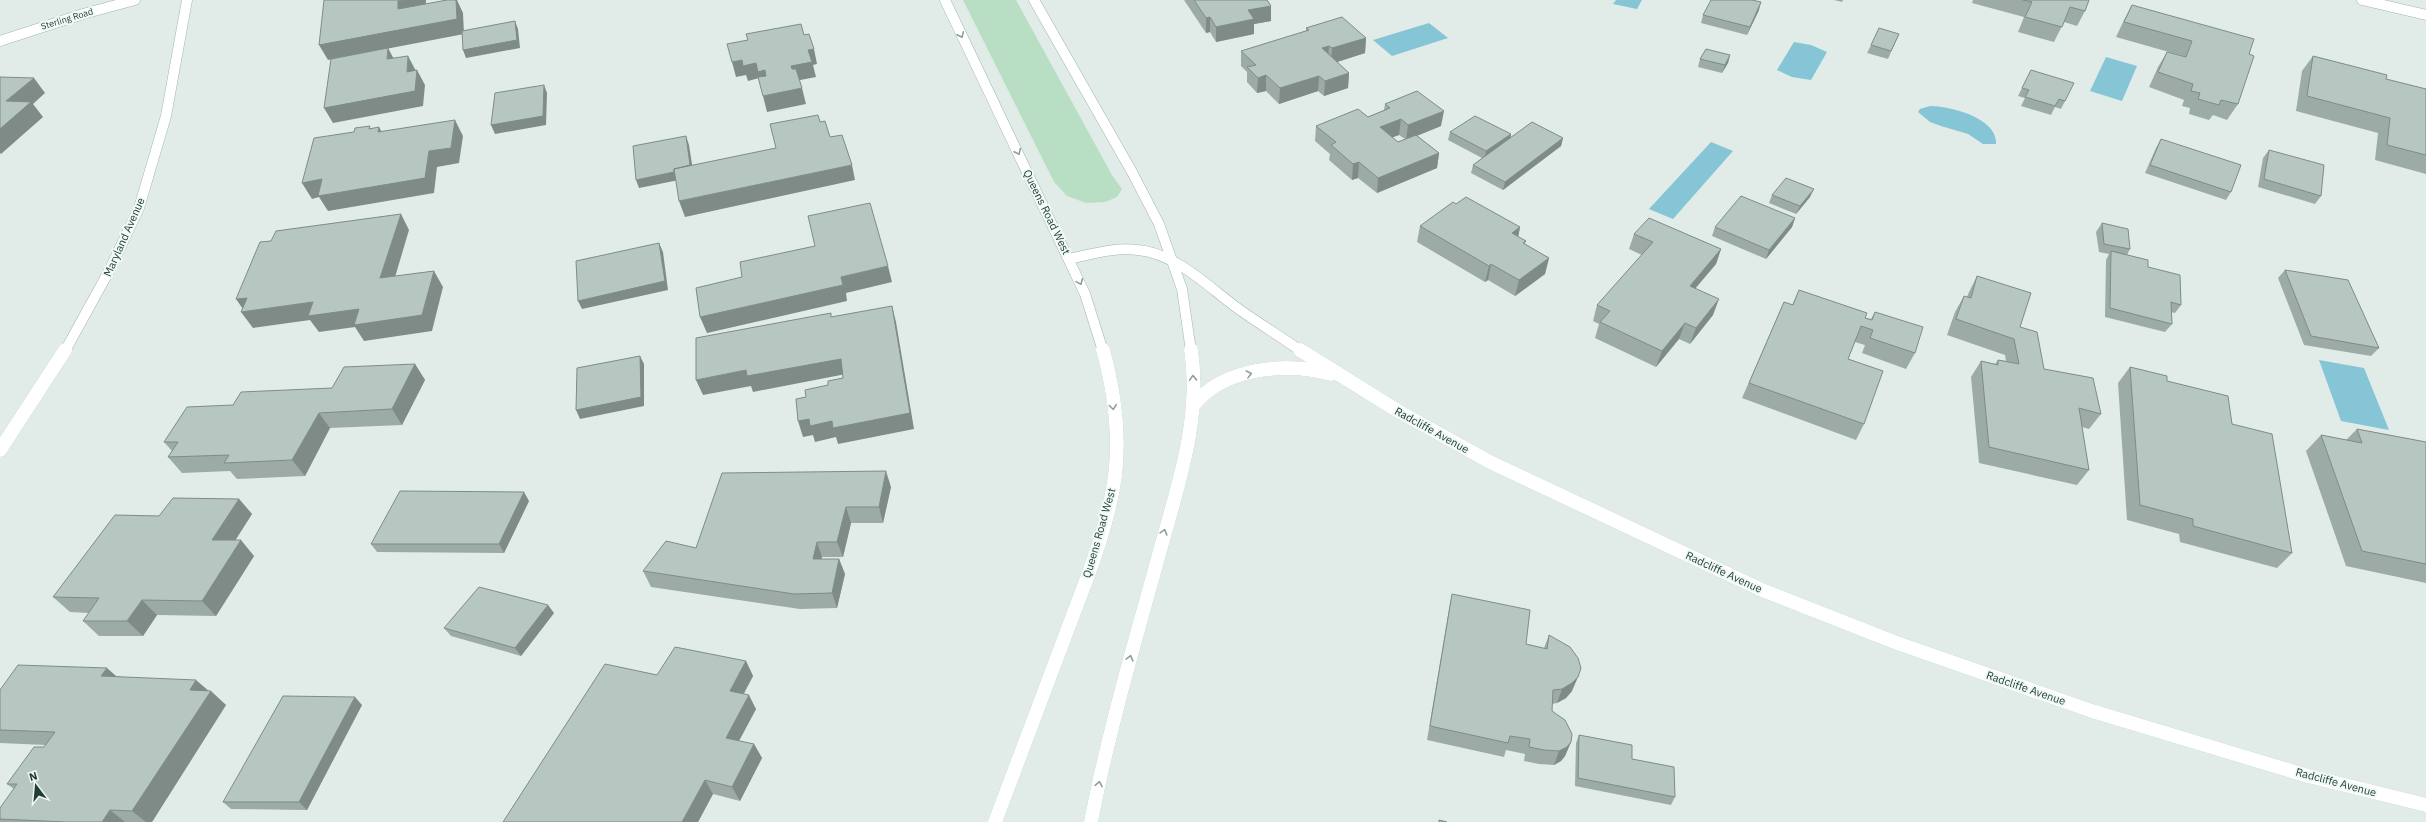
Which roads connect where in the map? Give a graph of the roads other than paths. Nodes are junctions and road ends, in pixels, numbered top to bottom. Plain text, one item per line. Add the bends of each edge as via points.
1 (135, 0) edge
2 (188, 0) edge
3 (944, 0) edge
4 (1034, 0) edge
5 (2362, 0) edge
6 (2426, 14) edge
7 (0, 41) edge
8 (1069, 259) junction
9 (1174, 262) junction
10 (1346, 379) junction
11 (1193, 406) junction
12 (0, 450) edge
13 (2426, 805) edge
14 (995, 822) edge
15 (1091, 822) edge

1 - 7 street, Sterling Road
2 - 12 street, Maryland Avenue via 166,116 139,208 109,271 71,340
3 -> 8 street, Queens Road West
4 - 9 street via 1132,172 1159,224
5 - 6 street
8 - 9 street, Radcliffe Avenue via 1111,249 1130,248 1149,251
8 -> 14 street, Queens Road West via 1098,331 1106,360 1114,416 1114,481 1092,564
9 - 10 street, Radcliffe Avenue via 1228,303
11 -> 9 street via 1190,332
11 -> 10 street via 1197,397 1221,382 1268,369 1311,369
10 - 13 street, Radcliffe Avenue via 1490,462 1762,590 1844,624 2092,711 2308,776
15 -> 11 street via 1102,765 1185,459

